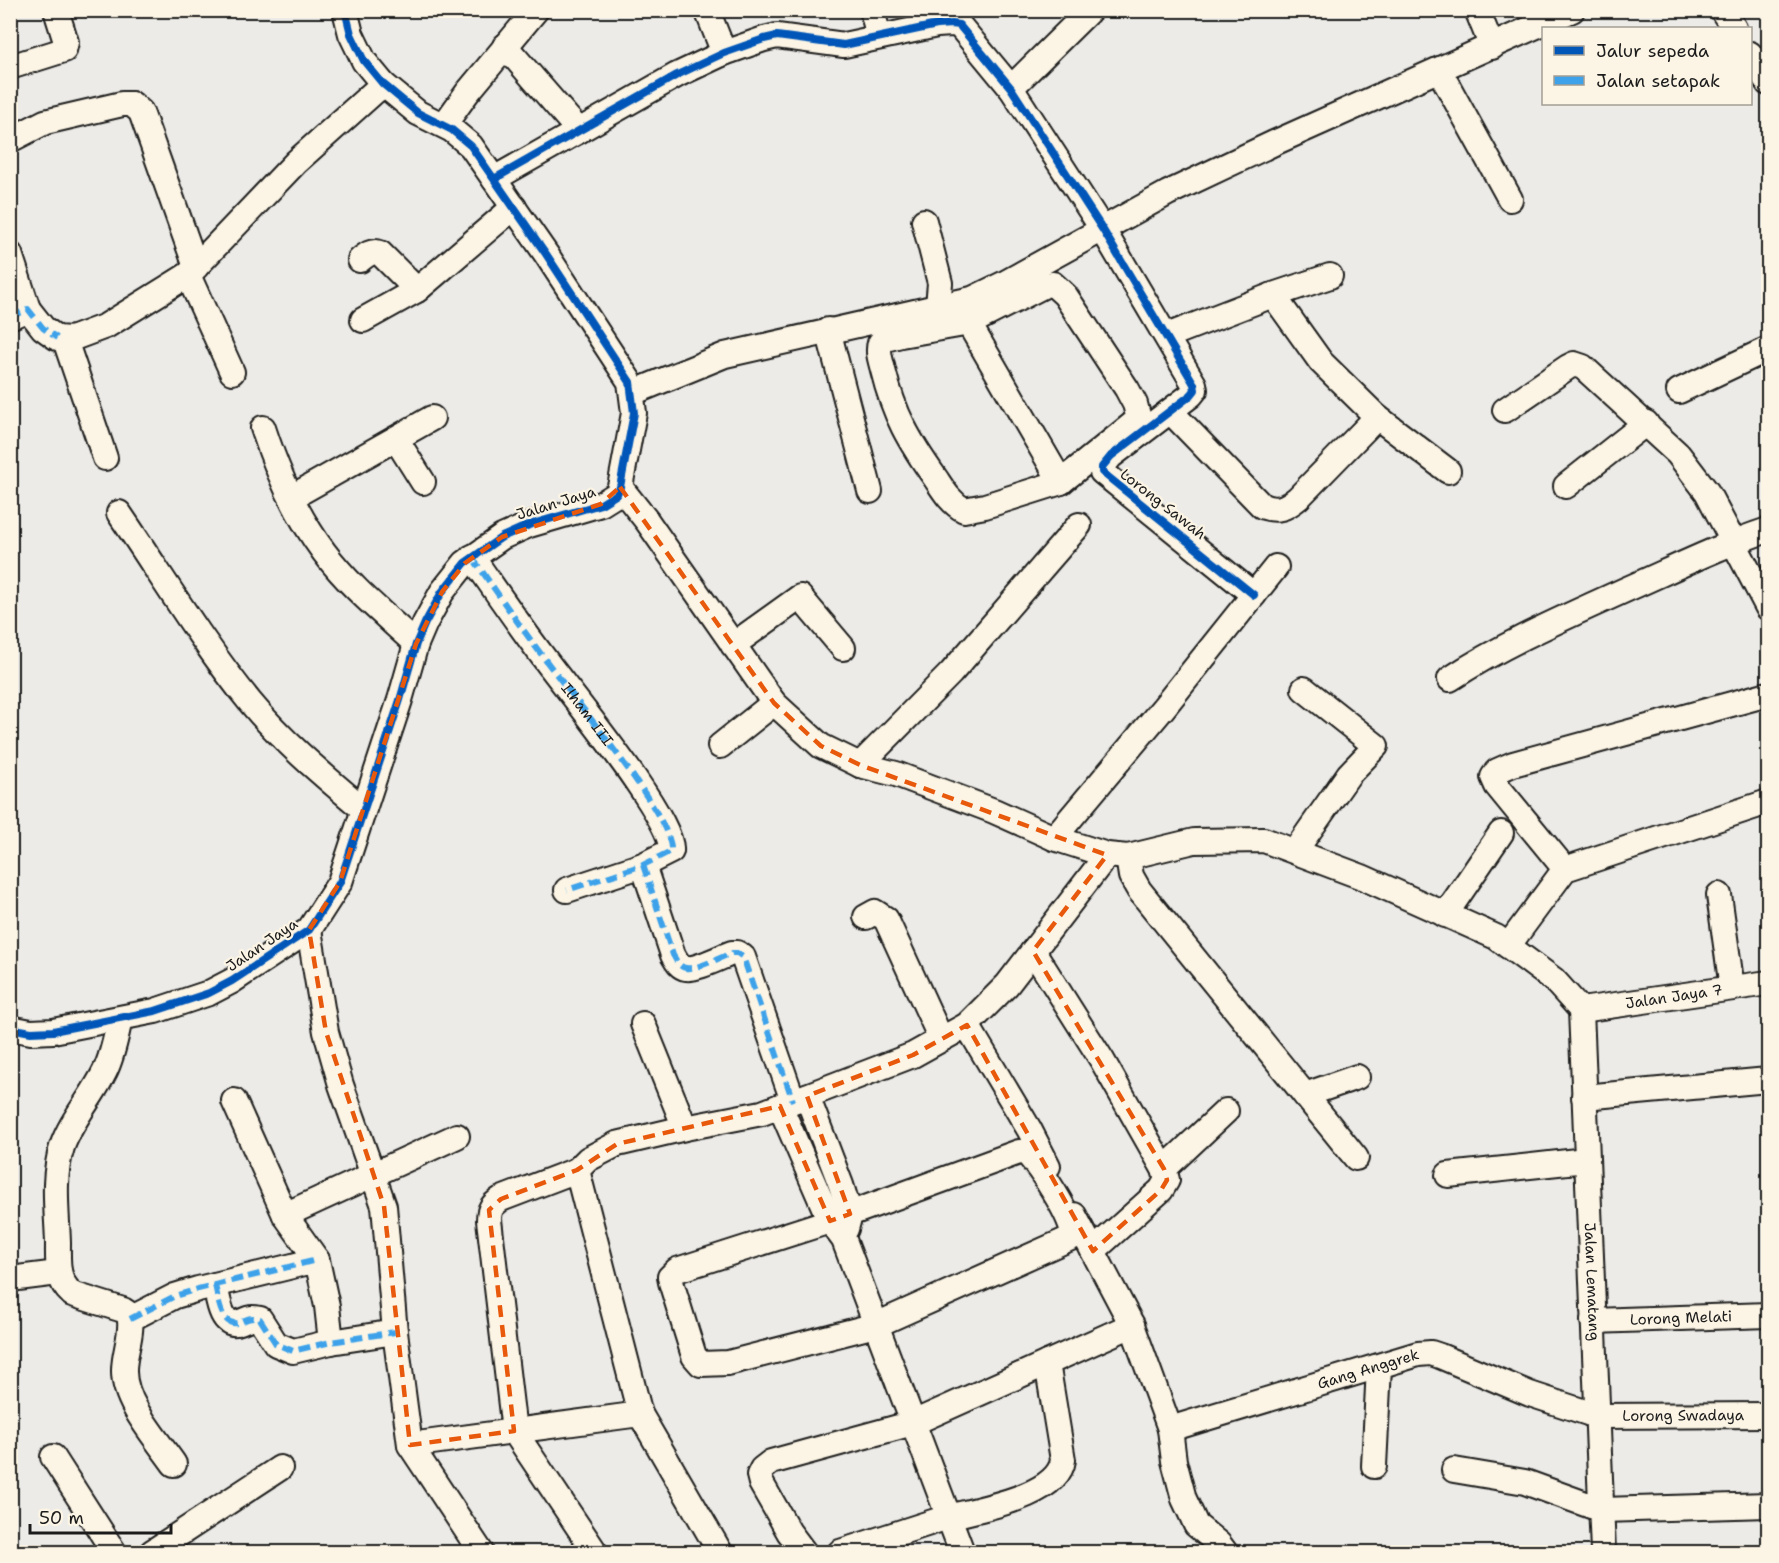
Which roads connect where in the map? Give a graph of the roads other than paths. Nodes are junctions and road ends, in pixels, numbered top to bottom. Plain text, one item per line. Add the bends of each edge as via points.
1 (56, 10) edge
2 (345, 10) edge
3 (536, 10) edge
4 (707, 10) edge
5 (872, 10) edge
6 (1090, 10) edge
7 (1477, 10) edge
8 (1572, 10) edge
9 (1722, 10) edge
10 (1733, 27) edge
11 (879, 37) junction
12 (505, 46) junction
13 (1492, 47) junction
14 (724, 53) junction
15 (1752, 57) edge
16 (10, 67) edge
17 (1439, 70) junction
18 (1768, 83) edge
19 (382, 84) junction
20 (1011, 88) junction
21 (444, 124) junction
22 (579, 131) junction
23 (10, 140) edge
24 (494, 180) junction
25 (1510, 199) dead end
26 (514, 207) junction
27 (924, 221) dead end
28 (1103, 230) junction
29 (10, 254) edge
30 (360, 260) dead end
31 (192, 271) junction
32 (1330, 276) dead end
33 (417, 290) junction
34 (1273, 294) junction
35 (947, 304) junction
36 (19, 313) edge
37 (363, 320) dead end
38 (970, 323) junction
39 (828, 330) junction
40 (1167, 336) junction
41 (65, 340) junction
42 (1768, 349) edge
43 (232, 372) dead end
44 (1679, 391) dead end
45 (632, 393) junction
46 (1505, 410) dead end
47 (1171, 412) junction
48 (1377, 417) junction
49 (432, 418) dead end
50 (1646, 423) junction
51 (263, 428) dead end
52 (396, 439) junction
53 (105, 458) dead end
54 (1448, 471) dead end
55 (423, 482) dead end
56 (1060, 482) junction
57 (1566, 486) dead end
58 (620, 487) junction
59 (870, 491) dead end
60 (292, 496) junction
61 (119, 513) dead end
62 (1079, 525) dead end
63 (1768, 530) edge
64 (1734, 541) junction
65 (472, 557) junction
66 (1276, 567) dead end
67 (1254, 595) junction
68 (1768, 608) edge
69 (416, 644) junction
70 (733, 645) junction
71 (843, 648) dead end
72 (1450, 679) dead end
73 (1304, 689) dead end
74 (1768, 694) edge
75 (774, 703) junction
76 (720, 746) dead end
77 (860, 765) junction
78 (1768, 802) edge
79 (363, 810) junction
80 (1501, 833) dead end
81 (1054, 838) junction
82 (1295, 851) junction
83 (1118, 856) junction
84 (643, 865) junction
85 (1565, 869) junction
86 (567, 890) dead end
87 (1719, 895) dead end
88 (1445, 915) junction
89 (866, 916) dead end
90 (309, 930) junction
91 (1508, 946) junction
92 (1033, 951) junction
93 (1768, 982) edge
94 (1732, 988) junction
95 (1581, 1010) junction
96 (120, 1019) junction
97 (643, 1024) dead end
98 (967, 1025) junction
99 (10, 1028) edge
100 (941, 1039) junction
101 (1357, 1077) dead end
102 (1768, 1080) edge
103 (1305, 1095) junction
104 (1584, 1097) junction
105 (234, 1101) dead end
106 (793, 1101) junction
107 (1226, 1112) dead end
108 (685, 1128) junction
109 (457, 1136) dead end
110 (1356, 1158) dead end
111 (1586, 1160) junction
112 (831, 1161) junction
113 (1164, 1169) junction
114 (577, 1170) junction
115 (809, 1171) junction
116 (1448, 1174) dead end
117 (373, 1175) junction
118 (285, 1215) junction
119 (841, 1225) junction
120 (1093, 1251) junction
121 (317, 1260) junction
122 (58, 1273) junction
123 (10, 1280) edge
124 (215, 1285) junction
125 (1768, 1315) edge
126 (130, 1319) junction
127 (1593, 1321) junction
128 (876, 1325) junction
129 (1132, 1325) junction
130 (395, 1332) junction
131 (331, 1342) junction
132 (1047, 1363) junction
133 (1379, 1367) junction
134 (640, 1414) junction
135 (1768, 1415) edge
136 (1597, 1416) junction
137 (913, 1423) junction
138 (1170, 1428) junction
139 (514, 1431) junction
140 (410, 1445) junction
141 (54, 1457) dead end
142 (174, 1464) dead end
143 (1374, 1466) dead end
144 (280, 1468) dead end
145 (1454, 1470) dead end
146 (1768, 1505) edge
147 (1602, 1510) junction
148 (948, 1517) junction
149 (114, 1552) edge
150 (152, 1552) edge
151 (481, 1552) edge
152 (595, 1552) edge
153 (720, 1552) edge
154 (804, 1552) edge
155 (840, 1552) edge
156 (962, 1552) edge
157 (1225, 1552) edge
158 (1603, 1552) edge

1 - 16 street via 66,42 64,50
2 - 19 street via 364,61
3 - 12 street
4 - 14 street
5 - 11 street
6 - 20 street
7 - 13 street
8 - 13 street
9 - 10 street
11 - 14 street via 844,45 777,36
11 - 20 street, Lorong Sawah via 945,24 959,26
12 - 21 street
12 - 22 street
13 - 17 street
14 - 22 street
15 - 18 street
17 - 25 street
17 - 28 street via 1168,193
19 - 21 street via 418,113
19 - 31 street via 296,162
20 - 28 street, Lorong Sawah
21 - 24 street via 471,146
22 - 24 street
23 - 31 street via 45,122 132,104 141,112
24 - 26 street
26 - 33 street
26 - 45 street via 630,382
27 - 35 street
28 - 35 street via 972,299
28 - 40 street, Lorong Sawah
29 - 36 street
30 - 33 street via 375,251 380,253
31 - 41 street via 106,326
31 - 43 street
32 - 34 street
33 - 37 street
34 - 40 street
34 - 48 street via 1321,362
35 - 38 street
35 - 39 street
36 - 41 street via 57,339
38 - 56 street
38 - 56 street via 1053,284 1065,294 1131,397 1139,419
38 - 56 street via 901,335 880,343 889,395 912,446 951,501 964,510
39 - 45 street via 725,355
39 - 59 street
40 - 47 street, Lorong Sawah via 1196,390
41 - 53 street
42 - 44 street
45 - 58 street via 634,413
46 - 50 street via 1576,364
47 - 48 street via 1262,506 1276,510 1298,498
47 - 67 street, Lorong Sawah via 1112,456 1102,472
48 - 54 street
49 - 52 street
50 - 57 street
50 - 64 street via 1678,454 1707,492
51 - 60 street via 273,461
52 - 55 street
52 - 60 street
58 - 65 street, Jalan Jaya via 617,494 602,504 514,530
58 - 70 street
60 - 69 street via 324,552 356,589
61 - 79 street via 251,704
62 - 77 street via 951,674
63 - 64 street
64 - 68 street
64 - 72 street via 1493,652
65 - 69 street, Jalan Jaya via 442,592
65 - 84 street, Ilham III via 666,828 671,851
66 - 67 street
67 - 81 street
69 - 79 street, Jalan Jaya
70 - 71 street via 800,597
70 - 75 street
73 - 82 street via 1376,746 1349,774
74 - 85 street via 1497,771 1493,777 1497,786
75 - 76 street
75 - 77 street via 821,746
77 - 81 street via 907,778
78 - 85 street
79 - 90 street, Jalan Jaya via 340,882
80 - 88 street
81 - 83 street
82 - 83 street via 1264,840 1194,841
82 - 88 street
83 - 92 street
83 - 103 street via 1139,890
84 - 86 street, Ilham III
84 - 106 street via 678,963 687,969 732,953 743,957
85 - 91 street
87 - 94 street
88 - 91 street
89 - 100 street via 875,912 886,919
90 - 96 street, Jalan Jaya via 208,993
90 - 117 street via 326,1032
91 - 95 street via 1554,980
92 - 98 street via 1007,985
92 - 113 street via 1102,1060
93 - 94 street, Jalan Jaya 7
94 - 95 street, Jalan Jaya 7
95 - 104 street, Jalan Lematang
96 - 99 street, Jalan Jaya via 32,1032
96 - 122 street via 105,1071 68,1132 56,1173
97 - 108 street
98 - 100 street
98 - 120 street via 1029,1129
100 - 106 street via 913,1055
101 - 103 street
102 - 104 street
103 - 110 street
104 - 111 street, Jalan Lematang
105 - 118 street
106 - 108 street via 762,1113
106 - 112 street
106 - 115 street
107 - 113 street
108 - 114 street via 617,1144 588,1159
109 - 117 street
111 - 116 street
111 - 127 street, Jalan Lematang
112 - 115 street
112 - 119 street
113 - 120 street via 1167,1180 1161,1190
114 - 134 street
114 - 139 street via 507,1196 489,1210
115 - 119 street
117 - 118 street
117 - 130 street via 384,1206
118 - 121 street
119 - 128 street
119 - 128 street via 676,1270 670,1282 694,1356 701,1364 728,1363
119 - 128 street via 1026,1152 1061,1204 1074,1232 1073,1237
120 - 129 street
121 - 124 street
121 - 131 street
122 - 123 street
122 - 126 street via 72,1294 123,1310
124 - 126 street via 176,1296
124 - 131 street via 222,1314 230,1322 260,1319 276,1344 293,1351
125 - 127 street, Lorong Melati
126 - 142 street via 125,1386 131,1402
127 - 136 street, Jalan Lematang
128 - 137 street
129 - 132 street
129 - 138 street
130 - 131 street
130 - 140 street
132 - 137 street
132 - 148 street via 1063,1460 1060,1471 1044,1485 1021,1496
133 - 136 street, Gang Anggrek via 1431,1353 1530,1394
133 - 138 street, Gang Anggrek
133 - 143 street
134 - 139 street
134 - 153 street
135 - 136 street, Lorong Swadaya
136 - 147 street, Jalan Lematang
137 - 148 street
137 - 154 street via 792,1455 762,1469 761,1483
138 - 157 street via 1184,1499 1196,1525
139 - 140 street
139 - 152 street
140 - 151 street
141 - 149 street
144 - 150 street
145 - 147 street via 1525,1482
146 - 147 street
147 - 158 street, Jalan Lematang
148 - 155 street
148 - 156 street

